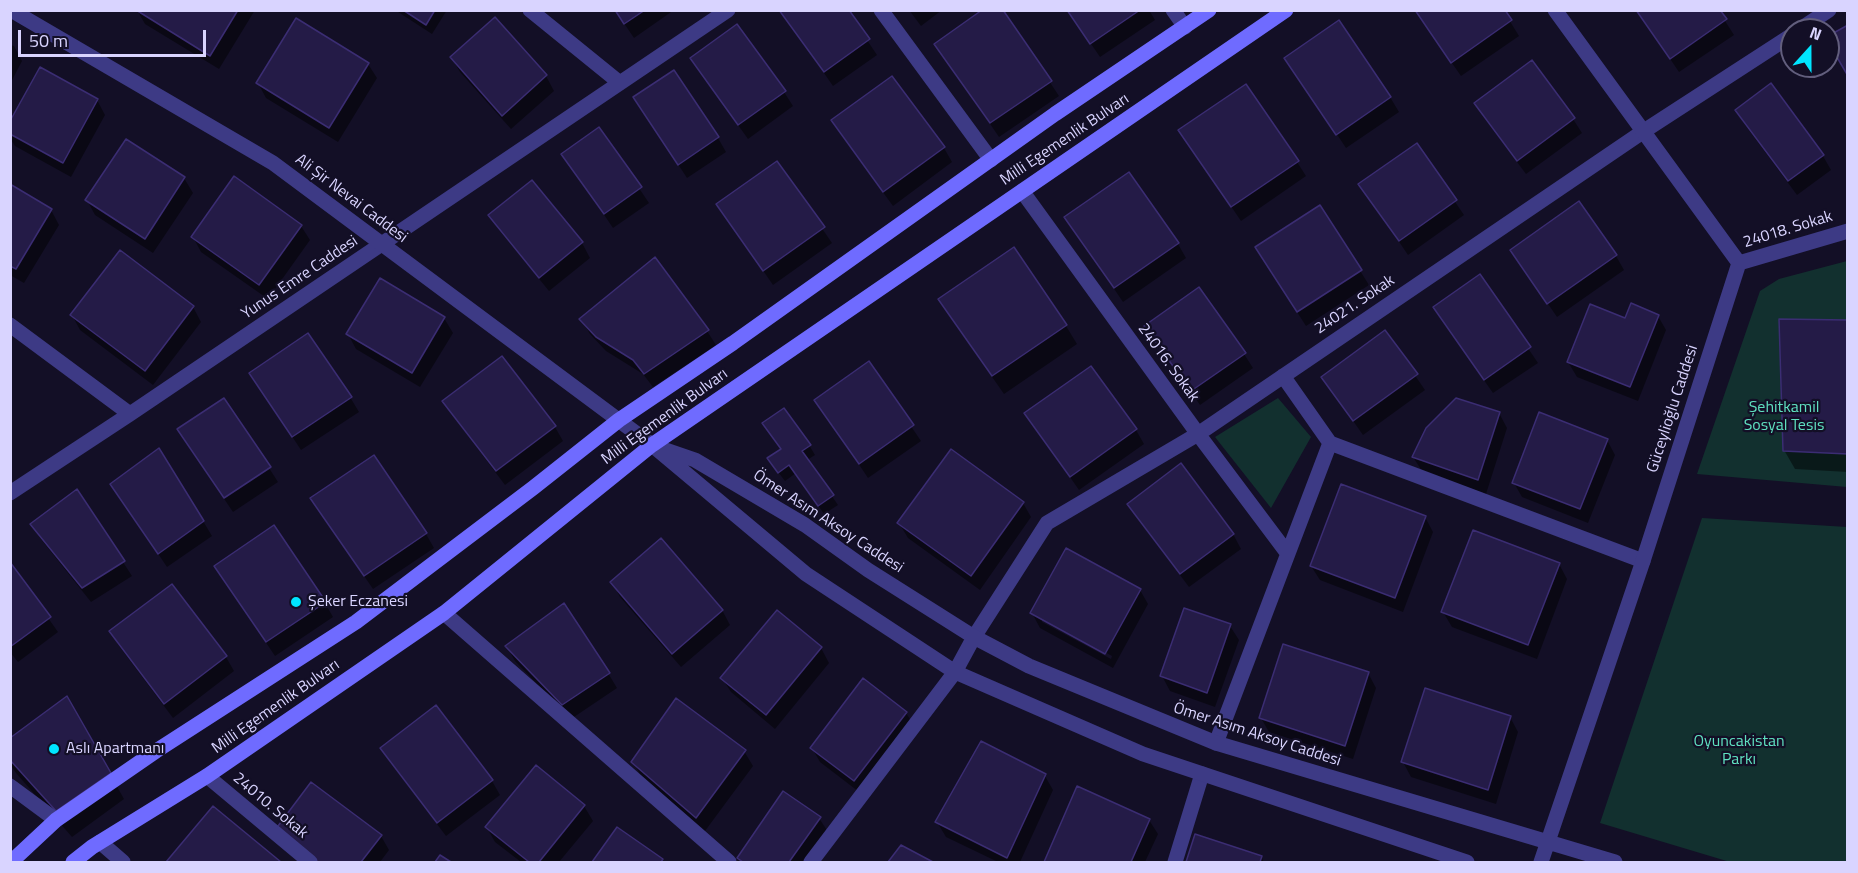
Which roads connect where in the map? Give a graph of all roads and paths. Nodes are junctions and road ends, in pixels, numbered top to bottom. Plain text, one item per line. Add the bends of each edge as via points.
1 (11, 10) edge
2 (530, 10) edge
3 (728, 10) edge
4 (881, 10) edge
5 (1173, 10) edge
6 (1209, 10) edge
7 (1286, 10) edge
8 (1555, 10) edge
9 (1185, 27) junction
10 (1780, 43) edge
11 (620, 83) junction
12 (1644, 131) junction
13 (991, 160) junction
14 (1022, 191) junction
15 (1848, 231) edge
16 (381, 244) junction
17 (1739, 263) junction
18 (10, 325) edge
19 (1283, 376) junction
20 (130, 414) junction
21 (619, 420) junction
22 (1198, 434) junction
23 (1330, 443) junction
24 (651, 444) junction
25 (10, 493) edge
26 (1288, 554) junction
27 (1643, 561) junction
28 (444, 613) junction
29 (974, 637) junction
30 (955, 672) junction
31 (1216, 743) junction
32 (1202, 774) junction
33 (207, 776) junction
34 (10, 786) edge
35 (56, 820) junction
36 (100, 842) junction
37 (1547, 843) junction
38 (11, 862) edge
39 (73, 862) edge
40 (123, 862) edge
41 (310, 862) edge
42 (729, 862) edge
43 (811, 862) edge
44 (1175, 862) edge
45 (1467, 862) edge
46 (1541, 862) edge
47 (1615, 862) edge

1 - 16 street, Ali Şir Nevai Caddesi via 273,163
2 - 11 street
3 - 11 street, Yunus Emre Caddesi
4 - 13 street
5 - 9 street
6 - 9 main road, Milli Egemenlik Bulvarı
7 - 14 main road, Milli Egemenlik Bulvarı
8 - 12 street
9 - 13 main road, Milli Egemenlik Bulvarı
10 - 12 street, 24021. Sokak
11 - 16 street, Yunus Emre Caddesi
12 - 17 street
12 - 19 street, 24021. Sokak
13 - 21 main road, Milli Egemenlik Bulvarı
14 - 22 street, 24016. Sokak
14 - 24 main road, Milli Egemenlik Bulvarı
15 - 17 street, 24018. Sokak
16 - 20 street, Yunus Emre Caddesi
16 - 21 street, Ali Şir Nevai Caddesi
17 - 27 street, Güceylioğlu Caddesi
18 - 20 street
19 - 22 street, 24021. Sokak
19 - 23 street
20 - 25 street, Yunus Emre Caddesi
21 - 24 street, Ali Şir Nevai Caddesi
21 - 35 main road, Milli Egemenlik Bulvarı via 356,622
22 - 26 street, 24016. Sokak
22 - 29 street, 24021. Sokak via 1047,523
23 - 26 street
23 - 27 street
24 - 28 main road, Milli Egemenlik Bulvarı
24 - 29 street, Ömer Asım Aksoy Caddesi via 695,460 806,525 868,570
24 - 30 street via 806,574
26 - 31 street
27 - 37 street, Güceylioğlu Caddesi
28 - 33 main road, Milli Egemenlik Bulvarı
28 - 42 street
29 - 30 street, 24021. Sokak
29 - 31 street, Ömer Asım Aksoy Caddesi via 1029,666
30 - 32 street via 1143,754
30 - 43 street, 24021. Sokak
31 - 37 street, Ömer Asım Aksoy Caddesi
32 - 44 street
32 - 45 street
33 - 36 main road, Milli Egemenlik Bulvarı
33 - 41 street, 24010. Sokak
34 - 35 street
35 - 38 main road, Milli Egemenlik Bulvarı
36 - 39 main road, Milli Egemenlik Bulvarı
36 - 40 street
37 - 46 street, Güceylioğlu Caddesi
37 - 47 street, Ömer Asım Aksoy Caddesi

